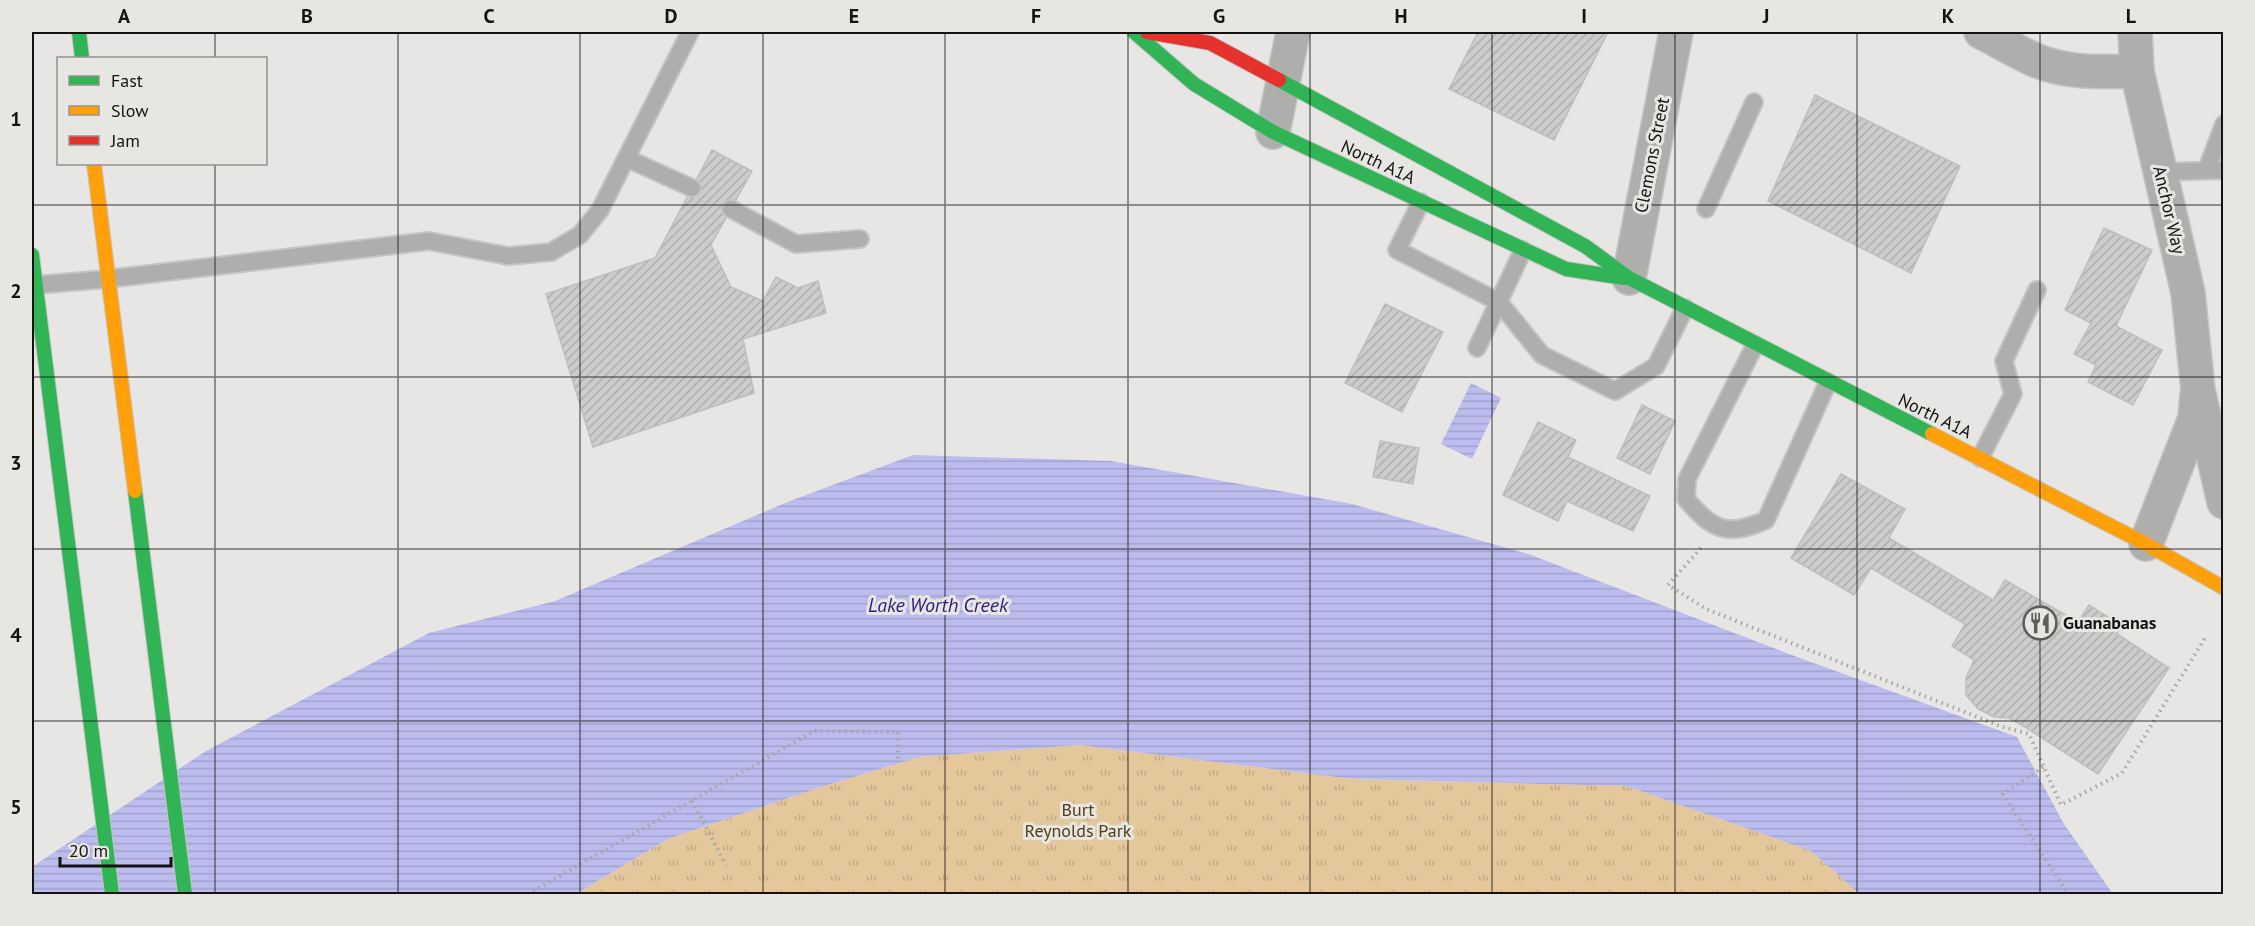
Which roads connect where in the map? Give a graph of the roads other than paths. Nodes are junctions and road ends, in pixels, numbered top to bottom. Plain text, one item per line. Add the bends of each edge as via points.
1 (79, 32) edge
2 (690, 32) edge
3 (1134, 32) edge
4 (1147, 32) edge
5 (1293, 32) edge
6 (1676, 32) edge
7 (1981, 32) edge
8 (2135, 32) edge
9 (82, 57) edge
10 (2138, 71) junction
11 (1283, 80) junction
12 (1754, 102) dead end
13 (2223, 123) edge
14 (1273, 132) junction
15 (626, 158) junction
16 (94, 165) edge
17 (2215, 169) edge
18 (2160, 172) junction
19 (692, 188) dead end
20 (1421, 202) junction
21 (731, 209) dead end
22 (1706, 209) dead end
23 (860, 239) dead end
24 (1523, 250) junction
25 (32, 255) edge
26 (1629, 278) junction
27 (107, 279) junction
28 (35, 285) junction
29 (2037, 290) dead end
30 (1499, 302) junction
31 (1685, 308) junction
32 (1755, 345) junction
33 (1477, 348) dead end
34 (1828, 382) junction
35 (2198, 390) junction
36 (1980, 458) junction
37 (2223, 502) edge
38 (2146, 544) junction
39 (2223, 588) edge
40 (112, 894) edge
41 (185, 894) edge

1 - 9 street
2 - 15 lane
3 - 14 street, North A1A via 1194,84
4 - 11 street, North A1A via 1210,43
5 - 11 street
6 - 26 street, Clemons Street
7 - 10 street via 2037,61 2063,68
8 - 10 street, Anchor Way
10 - 18 street, Anchor Way
11 - 14 street
11 - 26 street, North A1A via 1585,246
12 - 22 lane
13 - 17 lane
14 - 20 street, North A1A
15 - 19 lane
15 - 27 lane via 600,210 580,236 551,252 508,256 429,241
16 - 27 street
17 - 18 lane
18 - 35 street, Anchor Way via 2188,293
20 - 24 street, North A1A
20 - 30 lane via 1397,250
21 - 23 lane via 796,244
24 - 26 street, North A1A via 1566,269
24 - 30 lane
25 - 28 street
26 - 31 street, North A1A
27 - 28 lane
27 - 41 street
28 - 40 street
29 - 36 lane via 2004,361 2013,394
30 - 31 lane via 1542,355 1615,391 1656,366
30 - 33 lane
31 - 32 street, North A1A
32 - 34 street, North A1A
32 - 34 lane via 1687,479 1686,500 1719,528 1742,530 1766,520
34 - 36 street, North A1A
35 - 37 street, Anchor Way
35 - 38 street, Anchor Way via 2195,418
36 - 38 street, North A1A
38 - 39 street, North A1A

